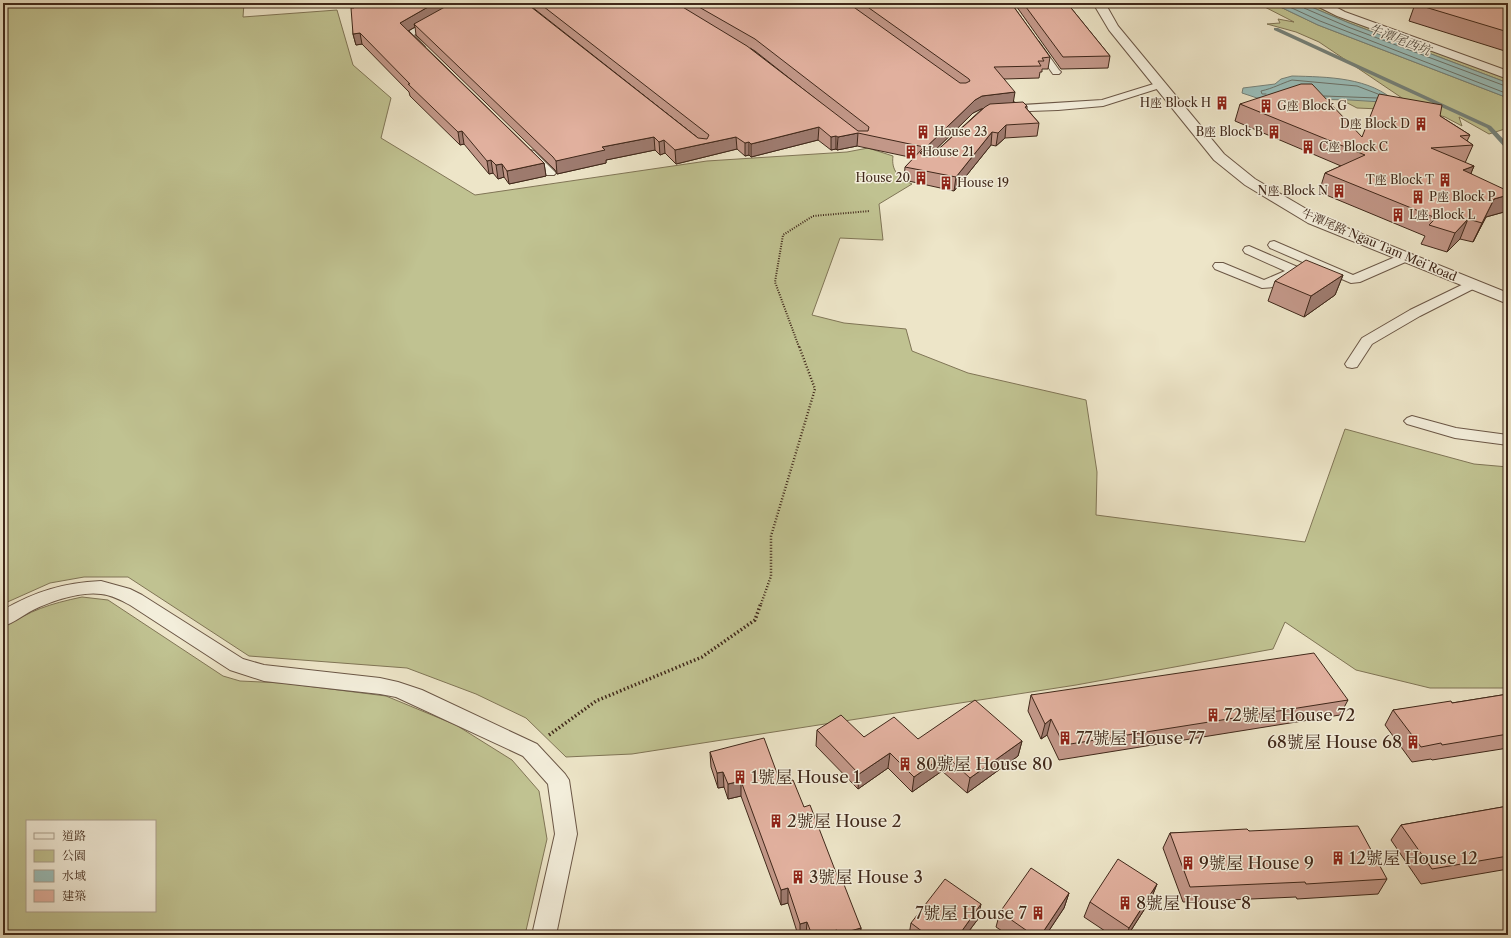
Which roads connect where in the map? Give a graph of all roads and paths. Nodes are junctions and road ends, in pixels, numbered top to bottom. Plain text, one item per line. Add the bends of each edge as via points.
1 (1099, 3) edge
2 (1319, 3) edge
3 (1393, 3) edge
4 (1436, 3) edge
5 (441, 16) edge
6 (1030, 34) edge
7 (431, 56) edge
8 (1056, 72) dead end
9 (1508, 75) edge
10 (1160, 85) junction
11 (998, 110) edge
12 (522, 145) edge
13 (550, 173) dead end
14 (870, 211) dead end
15 (1274, 245) dead end
16 (1250, 250) dead end
17 (1406, 257) junction
18 (1313, 262) junction
19 (1219, 266) dead end
20 (1296, 271) junction
21 (1472, 284) junction
22 (1508, 299) edge
23 (1352, 364) dead end
24 (1412, 421) dead end
25 (1508, 440) edge
26 (3, 619) edge
27 (530, 750) junction
28 (544, 935) edge

1 - 10 street, 牛潭尾路 Ngau Tam Mei Road via 1113,27
2 - 9 street via 1341,14
3 - 4 lane
5 - 7 lane via 408,34
6 - 8 lane
10 - 11 lane via 1103,103
10 - 17 street, 牛潭尾路 Ngau Tam Mei Road via 1220,157 1250,182 1314,220
12 - 13 lane
14 - 27 path via 813,216 783,235 775,282 815,389 772,536 771,576 754,620 702,657 596,701
15 - 18 lane
16 - 20 lane
17 - 18 lane via 1355,279
17 - 21 street, 牛潭尾路 Ngau Tam Mei Road
18 - 20 lane
19 - 20 lane via 1262,284 1269,284
21 - 22 street, 牛潭尾路 Ngau Tam Mei Road
21 - 23 lane via 1367,341
24 - 25 lane via 1455,433
26 - 27 lane via 27,605 59,593 88,588 112,590 136,600 237,665 264,673 398,690
27 - 28 lane via 558,780 566,834

